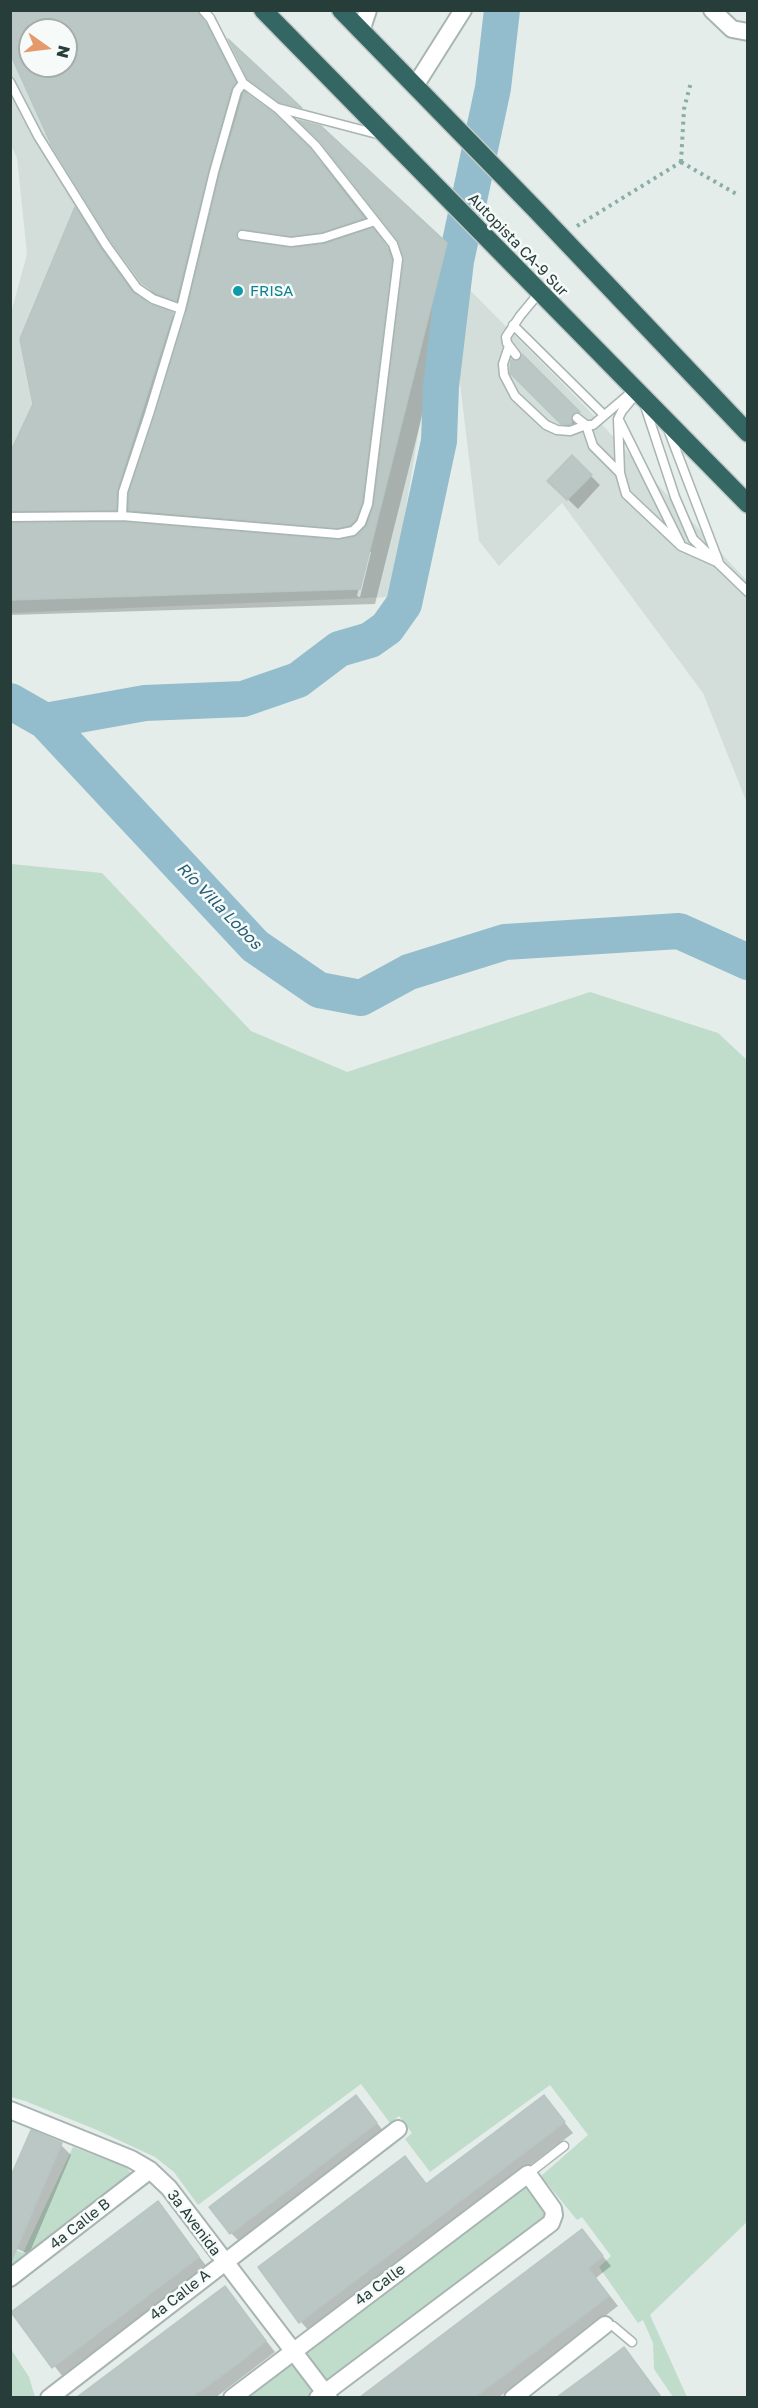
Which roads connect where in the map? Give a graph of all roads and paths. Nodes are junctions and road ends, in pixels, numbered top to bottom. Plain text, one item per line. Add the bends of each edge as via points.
1 (203, 10) edge
2 (263, 10) edge
3 (341, 10) edge
4 (368, 10) edge
5 (463, 10) edge
6 (712, 10) edge
7 (361, 31) junction
8 (747, 32) edge
9 (10, 82) edge
10 (691, 82) dead end
11 (243, 83) junction
12 (415, 86) junction
13 (277, 108) junction
14 (386, 137) junction
15 (681, 162) junction
16 (738, 195) dead end
17 (375, 220) junction
18 (576, 226) dead end
19 (242, 235) dead end
20 (539, 293) junction
21 (181, 309) junction
22 (513, 325) junction
23 (509, 346) junction
24 (516, 355) dead end
25 (638, 393) junction
26 (604, 416) junction
27 (578, 418) dead end
28 (664, 418) junction
29 (618, 419) junction
30 (586, 425) junction
31 (747, 433) edge
32 (620, 472) junction
33 (747, 504) edge
34 (122, 516) junction
35 (10, 517) edge
36 (681, 546) junction
37 (719, 563) junction
38 (747, 591) edge
39 (12, 2113) edge
40 (398, 2128) dead end
41 (564, 2146) dead end
42 (150, 2170) junction
43 (528, 2174) junction
44 (224, 2262) junction
45 (10, 2278) edge
46 (605, 2325) joint
47 (632, 2342) dead end
48 (294, 2350) junction
49 (324, 2396) edge
50 (49, 2397) edge
51 (232, 2397) edge
52 (513, 2397) edge

1 - 11 lane
2 - 14 highway, Autopista CA-9 Sur
3 - 7 highway
4 - 7 street
5 - 12 street
6 - 8 street via 732,29
7 - 12 highway
9 - 21 lane via 39,136 136,288
10 - 15 path via 684,109
11 - 13 lane
11 - 21 lane via 237,91 214,172
12 - 31 highway
13 - 14 lane
13 - 17 lane via 315,146
14 - 20 highway, Autopista CA-9 Sur
15 - 16 path
15 - 18 path
17 - 19 lane via 323,238 291,242
17 - 34 lane via 393,244 398,260 368,504 361,524 353,531 338,534
20 - 22 lane
20 - 25 highway, Autopista CA-9 Sur
21 - 34 lane via 123,492
22 - 23 lane via 506,338
22 - 26 lane
23 - 24 lane
23 - 30 lane via 504,375 514,396 557,430
25 - 26 lane
25 - 28 highway, Autopista CA-9 Sur
25 - 29 lane
25 - 37 lane via 693,539
26 - 30 lane via 593,425
27 - 30 lane
28 - 33 highway, Autopista CA-9 Sur
28 - 37 lane
29 - 32 lane
29 - 36 lane
30 - 32 lane via 593,446
32 - 36 lane via 626,494
34 - 35 lane
36 - 37 lane
37 - 38 lane
39 - 42 street, 3a Avenida
40 - 44 street, 4a Calle A
41 - 43 lane
42 - 44 street, 3a Avenida via 169,2188
42 - 45 street, 4a Calle B
43 - 48 street, 4a Calle
43 - 49 street via 554,2209 551,2223
44 - 48 street, 3a Avenida
44 - 50 street, 4a Calle A
46 - 47 lane via 613,2326
46 - 52 street
48 - 49 street, 3a Avenida
48 - 51 street, 4a Calle

